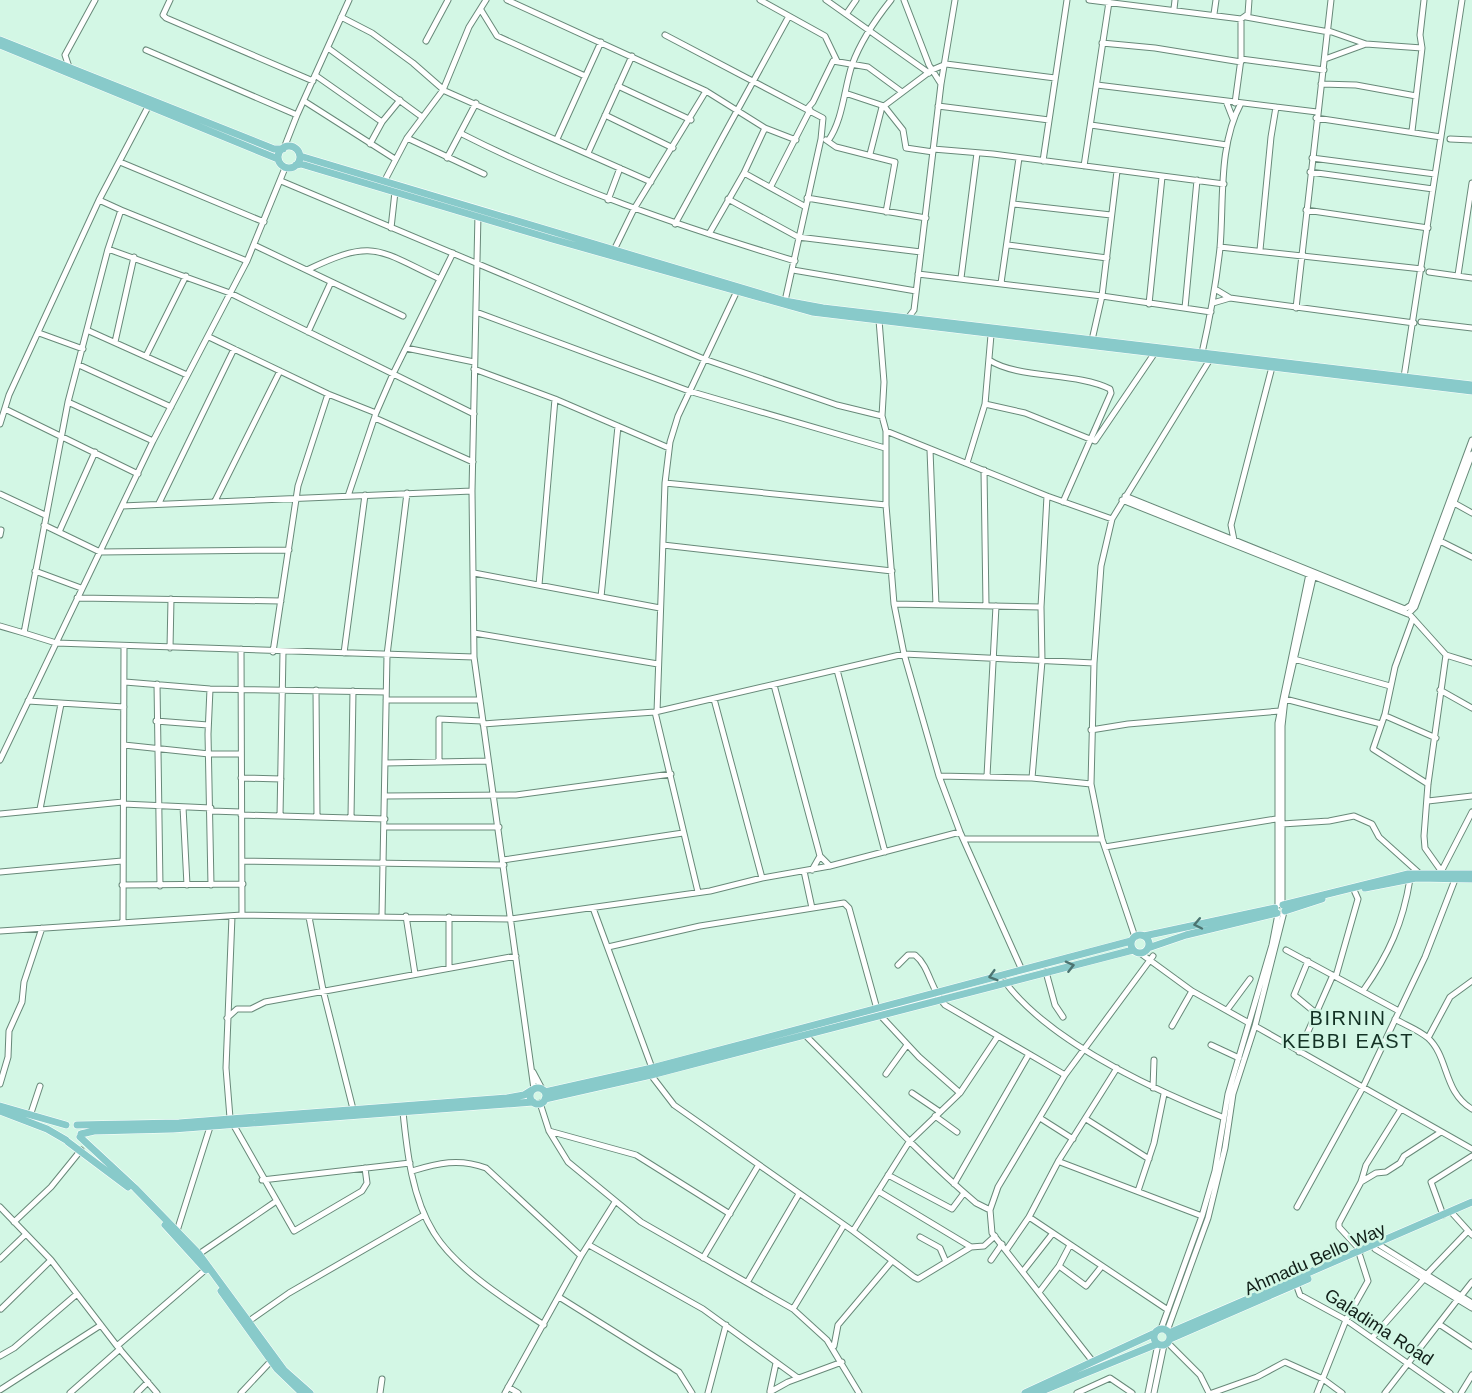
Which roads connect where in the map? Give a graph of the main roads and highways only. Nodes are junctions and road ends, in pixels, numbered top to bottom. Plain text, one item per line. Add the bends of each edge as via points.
1 (0, 39) edge
2 (0, 45) edge
3 (283, 149) junction
4 (300, 156) junction
5 (278, 159) junction
6 (296, 165) junction
7 (383, 185) junction
8 (479, 213) junction
9 (742, 292) junction
10 (966, 328) junction
11 (1472, 385) edge
12 (1472, 391) edge
13 (1472, 874) edge
14 (1472, 879) edge
15 (1280, 909) junction
16 (1137, 937) junction
17 (1148, 948) junction
18 (1137, 952) junction
19 (937, 996) junction
20 (878, 1012) junction
21 (651, 1072) junction
22 (533, 1090) junction
23 (541, 1097) junction
24 (0, 1106) edge
25 (399, 1110) junction
26 (0, 1111) edge
27 (231, 1121) junction
28 (66, 1125) junction
29 (77, 1125) junction
30 (81, 1136) junction
31 (67, 1141) junction
32 (1472, 1202) edge
33 (1472, 1206) edge
34 (1360, 1254) junction
35 (1163, 1338) junction
36 (302, 1393) edge
37 (310, 1393) edge
38 (1025, 1393) edge
39 (1038, 1393) edge

1 - 3 main road via 274,149
2 - 5 main road
3 - 4 main road via 293,147
3 - 5 main road
4 - 6 main road
4 - 7 main road
5 - 6 main road via 285,168
6 - 7 main road
7 - 8 main road
7 - 8 main road via 395,192
8 - 9 main road
8 - 9 main road via 614,250
9 - 10 main road
9 - 10 main road via 812,312
10 - 11 main road
10 - 12 main road via 991,335
13 - 15 main road via 1418,872
14 - 15 main road via 1410,879
15 -> 16 main road
15 - 17 main road
16 - 17 main road via 1148,941
16 - 18 main road
16 -> 19 main road
17 - 18 main road
19 -> 18 main road
19 - 20 main road
20 - 21 main road
20 - 21 main road via 805,1035
21 - 23 main road
22 - 23 main road
22 - 23 main road via 530,1096
22 - 25 main road via 507,1098
23 - 25 main road
24 - 28 main road
25 - 27 main road
25 - 27 main road via 353,1109
26 - 31 main road
27 - 29 main road
27 - 30 main road via 210,1126 94,1131
28 - 29 main road
28 - 31 main road via 62,1132
29 - 30 main road
30 - 31 main road via 75,1142
30 - 37 main road via 199,1254 284,1370
31 - 36 main road via 133,1192 206,1270 271,1361
32 - 34 main road
33 - 34 main road, Ahmadu Bello Way
34 - 35 main road
34 - 35 main road, Ahmadu Bello Way
35 - 38 main road
35 - 39 main road

